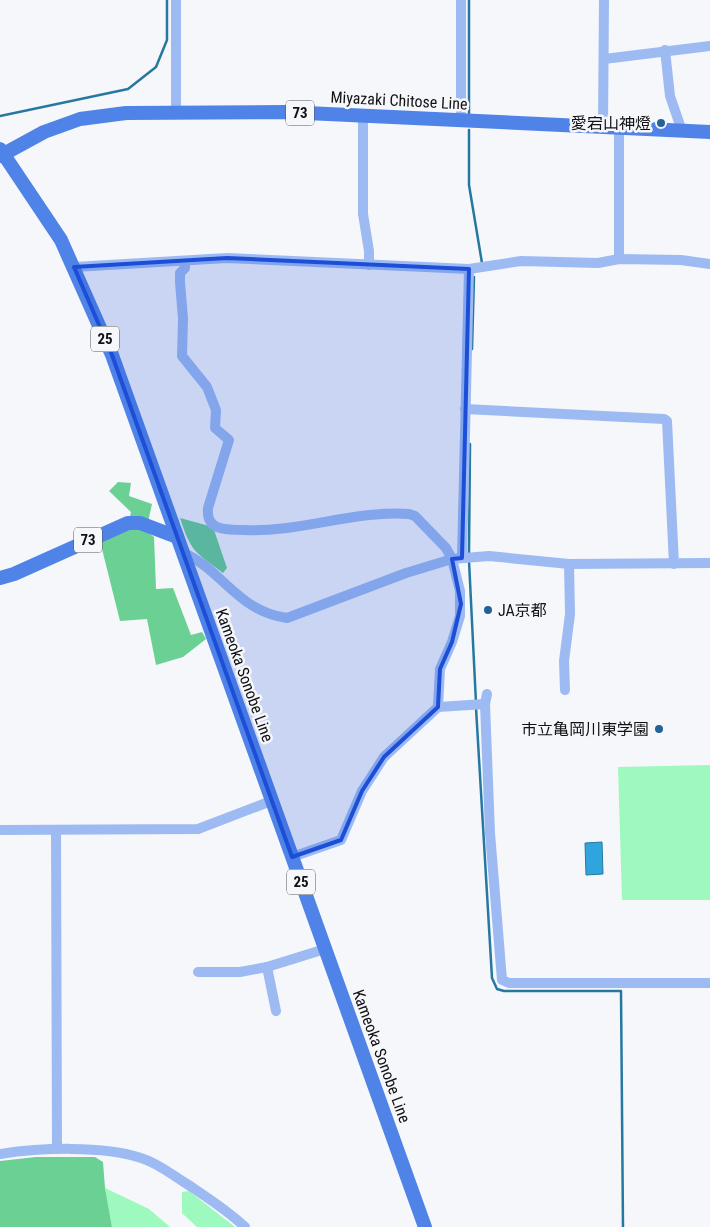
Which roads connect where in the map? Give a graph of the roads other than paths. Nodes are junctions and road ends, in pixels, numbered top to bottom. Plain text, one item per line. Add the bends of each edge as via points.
1 (176, 0) edge
2 (461, 0) edge
3 (604, 0) edge
4 (710, 46) edge
5 (665, 50) junction
6 (604, 59) junction
7 (176, 112) junction
8 (363, 116) junction
9 (461, 121) junction
10 (603, 128) junction
11 (619, 128) junction
12 (682, 131) junction
13 (710, 132) edge
14 (1, 153) edge
15 (619, 259) junction
16 (185, 261) junction
17 (710, 264) edge
18 (369, 265) junction
19 (74, 267) junction
20 (468, 269) junction
21 (469, 409) junction
22 (177, 537) junction
23 (182, 552) junction
24 (457, 559) junction
25 (710, 563) edge
26 (569, 564) junction
27 (674, 564) junction
28 (0, 578) edge
29 (565, 690) dead end
30 (438, 707) junction
31 (271, 801) junction
32 (0, 830) edge
33 (56, 830) junction
34 (292, 858) junction
35 (325, 949) junction
36 (266, 967) junction
37 (198, 972) dead end
38 (710, 983) edge
39 (276, 1011) dead end
40 (58, 1149) junction
41 (0, 1154) edge
42 (245, 1227) edge
43 (425, 1227) edge

1 - 7 street
2 - 9 street
3 - 6 street
4 - 5 street
5 - 6 street
5 - 12 street via 670,96
6 - 10 street
7 - 8 main road, Miyazaki Chitose Line / 73
7 - 14 main road, Miyazaki Chitose Line / 73 via 126,113 80,119
8 - 9 main road, Miyazaki Chitose Line / 73
8 - 18 street via 363,214
9 - 10 main road, Miyazaki Chitose Line / 73
10 - 11 main road, Miyazaki Chitose Line / 73
11 - 12 main road, Miyazaki Chitose Line / 73
11 - 15 street
12 - 13 main road, Miyazaki Chitose Line / 73
14 - 19 main road, Kameoka Sonobe Line / 25 via 61,240
15 - 17 street
15 - 20 street via 598,263 521,261
16 - 18 street via 227,258
16 - 19 street
16 - 24 street via 185,268 180,273 182,356 207,387 216,410 215,428 229,440 208,508 207,518 212,524 220,528 261,531 352,518 409,514
18 - 20 street
19 - 22 main road, Kameoka Sonobe Line / 25 via 112,355
20 - 21 street
21 - 24 street
21 - 27 street via 664,419 667,422
22 - 23 main road, Kameoka Sonobe Line / 25
22 - 28 main road, 73 via 140,523 128,523
23 - 24 street via 194,557 250,606 269,616 287,618 406,573
23 - 31 main road, Kameoka Sonobe Line / 25
24 - 26 street via 489,556
24 - 30 street via 461,604 452,642 440,669
25 - 27 street
26 - 27 street
26 - 29 street via 570,614 564,661
30 - 34 street via 384,757 362,791 341,840
30 - 38 street via 486,699 490,833 502,980 509,984
31 - 33 street via 198,829
31 - 34 main road, Kameoka Sonobe Line / 25
32 - 33 street
33 - 40 street
34 - 35 main road, Kameoka Sonobe Line / 25
35 - 36 street
35 - 43 main road, Kameoka Sonobe Line / 25
36 - 37 street via 240,972
36 - 39 street
40 - 41 street
40 - 42 street via 104,1152 154,1162 206,1195

